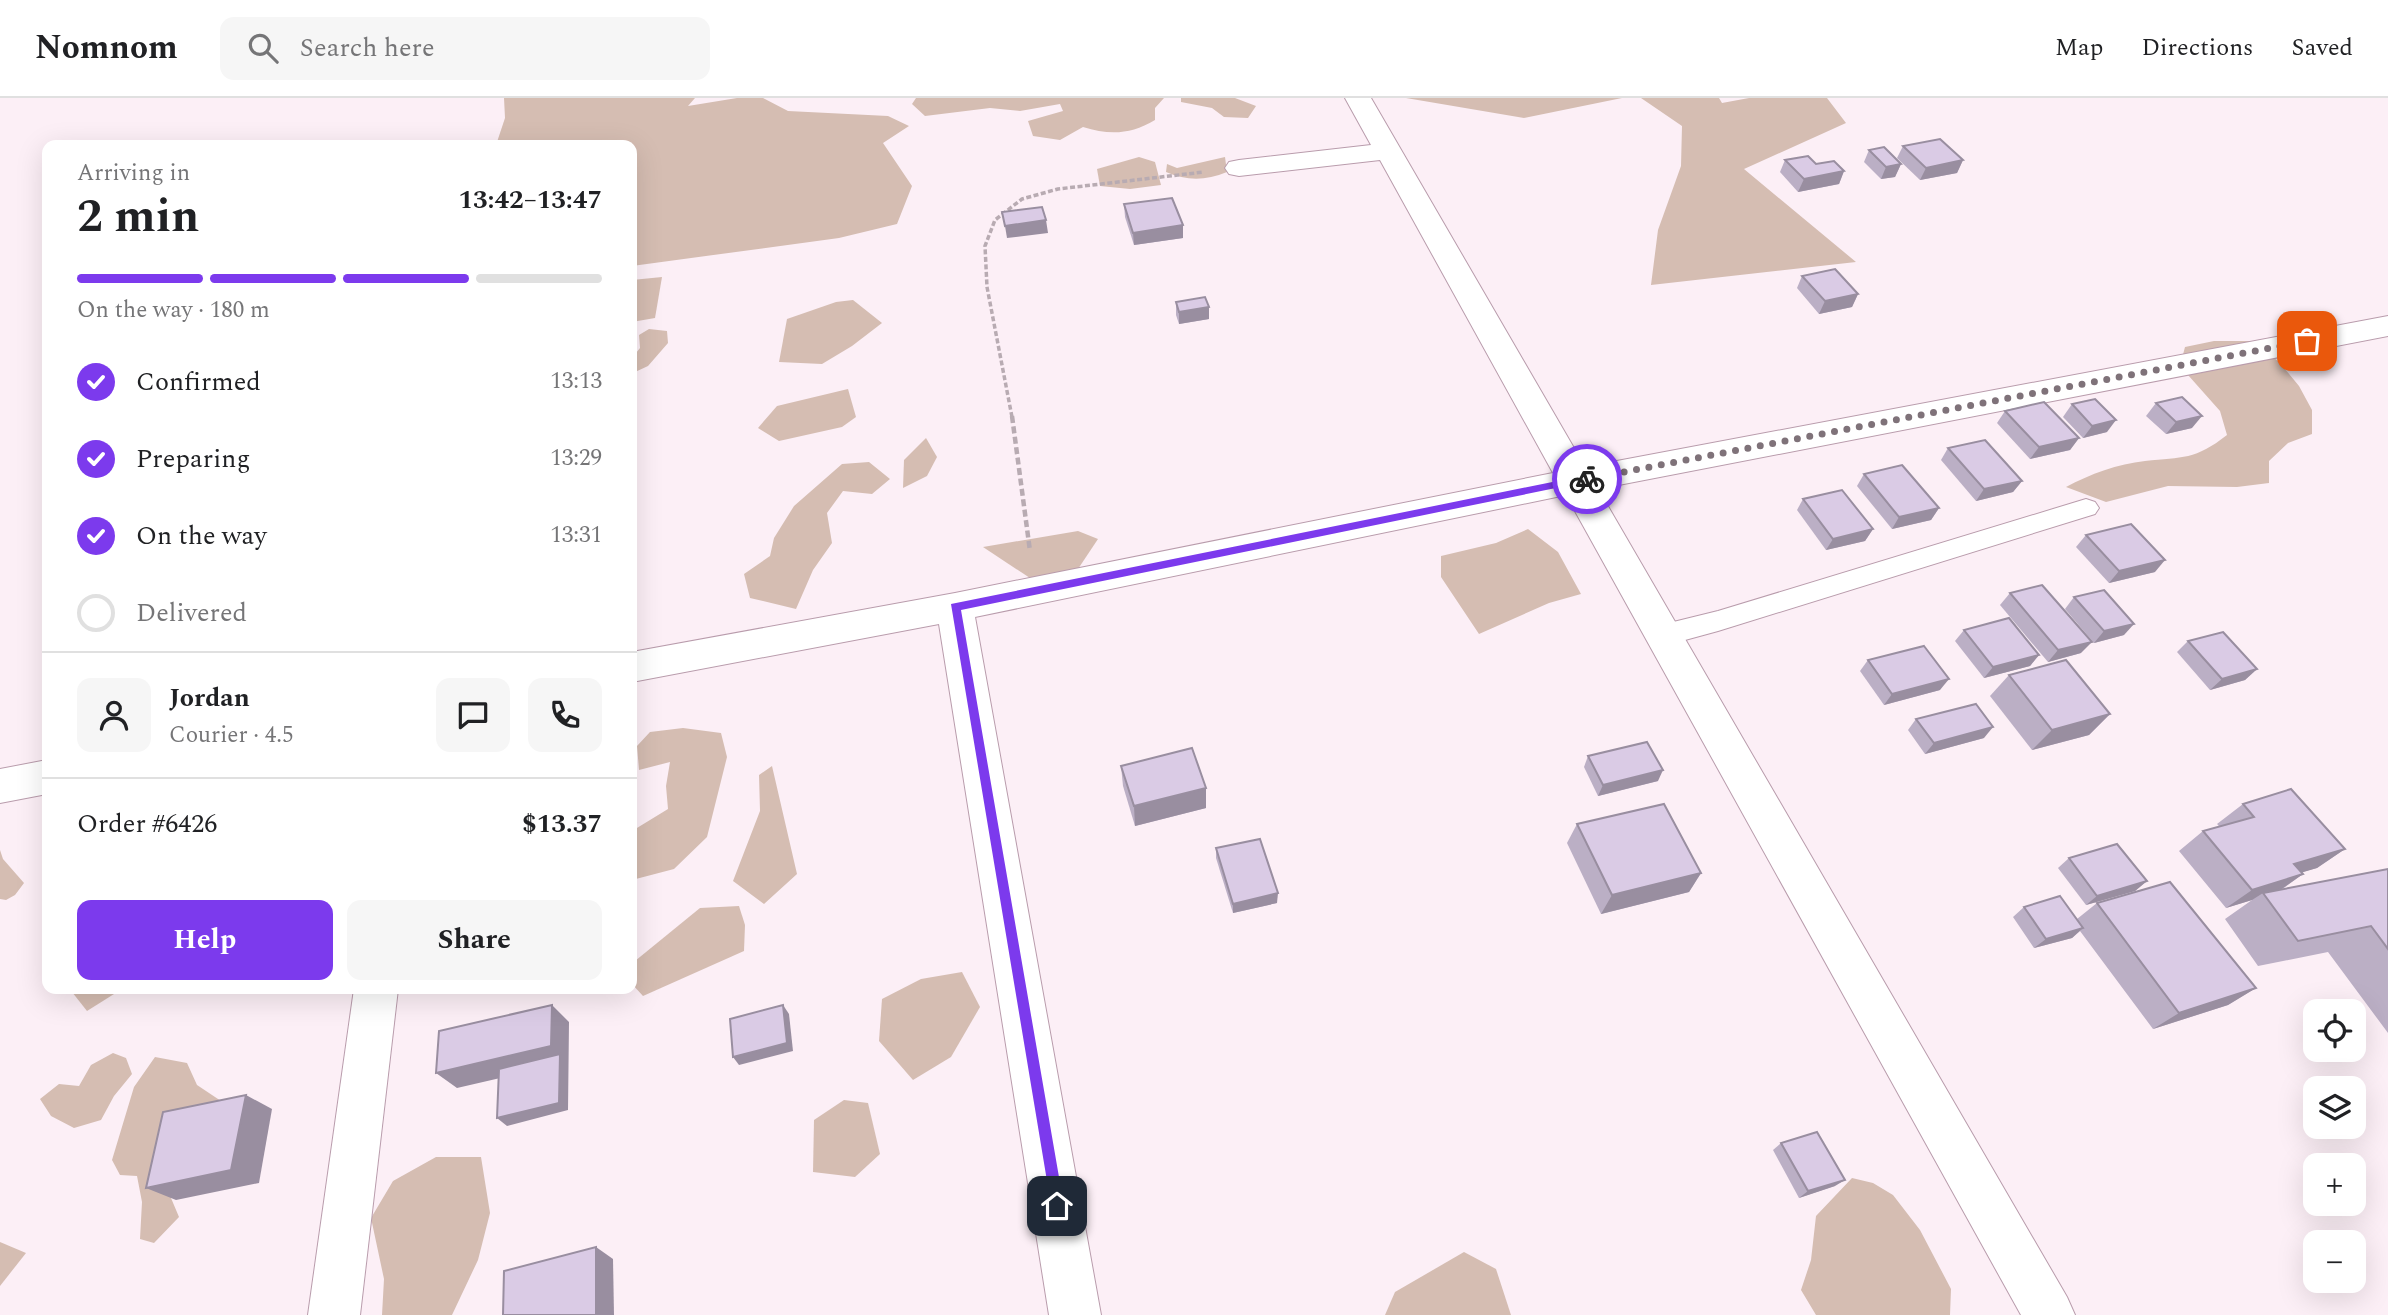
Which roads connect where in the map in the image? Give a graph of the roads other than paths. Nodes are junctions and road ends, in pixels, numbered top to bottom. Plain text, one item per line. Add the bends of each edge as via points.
1 (1358, 98) edge
2 (1388, 150) junction
3 (1239, 168) road end
4 (2388, 326) edge
5 (1575, 481) junction
6 (2086, 508) dead end
7 (955, 607) junction
8 (1663, 635) junction
9 (637, 666) edge
10 (42, 778) edge
11 (0, 786) edge
12 (375, 994) edge
13 (334, 1315) edge
14 (1075, 1315) edge
15 (2049, 1315) edge

1 - 2 street
2 - 3 street
2 - 5 street
4 - 5 street
5 - 7 street
5 - 8 street
6 - 8 lane
7 - 9 street
7 - 14 street
8 - 15 street
10 - 11 street
12 - 13 street

